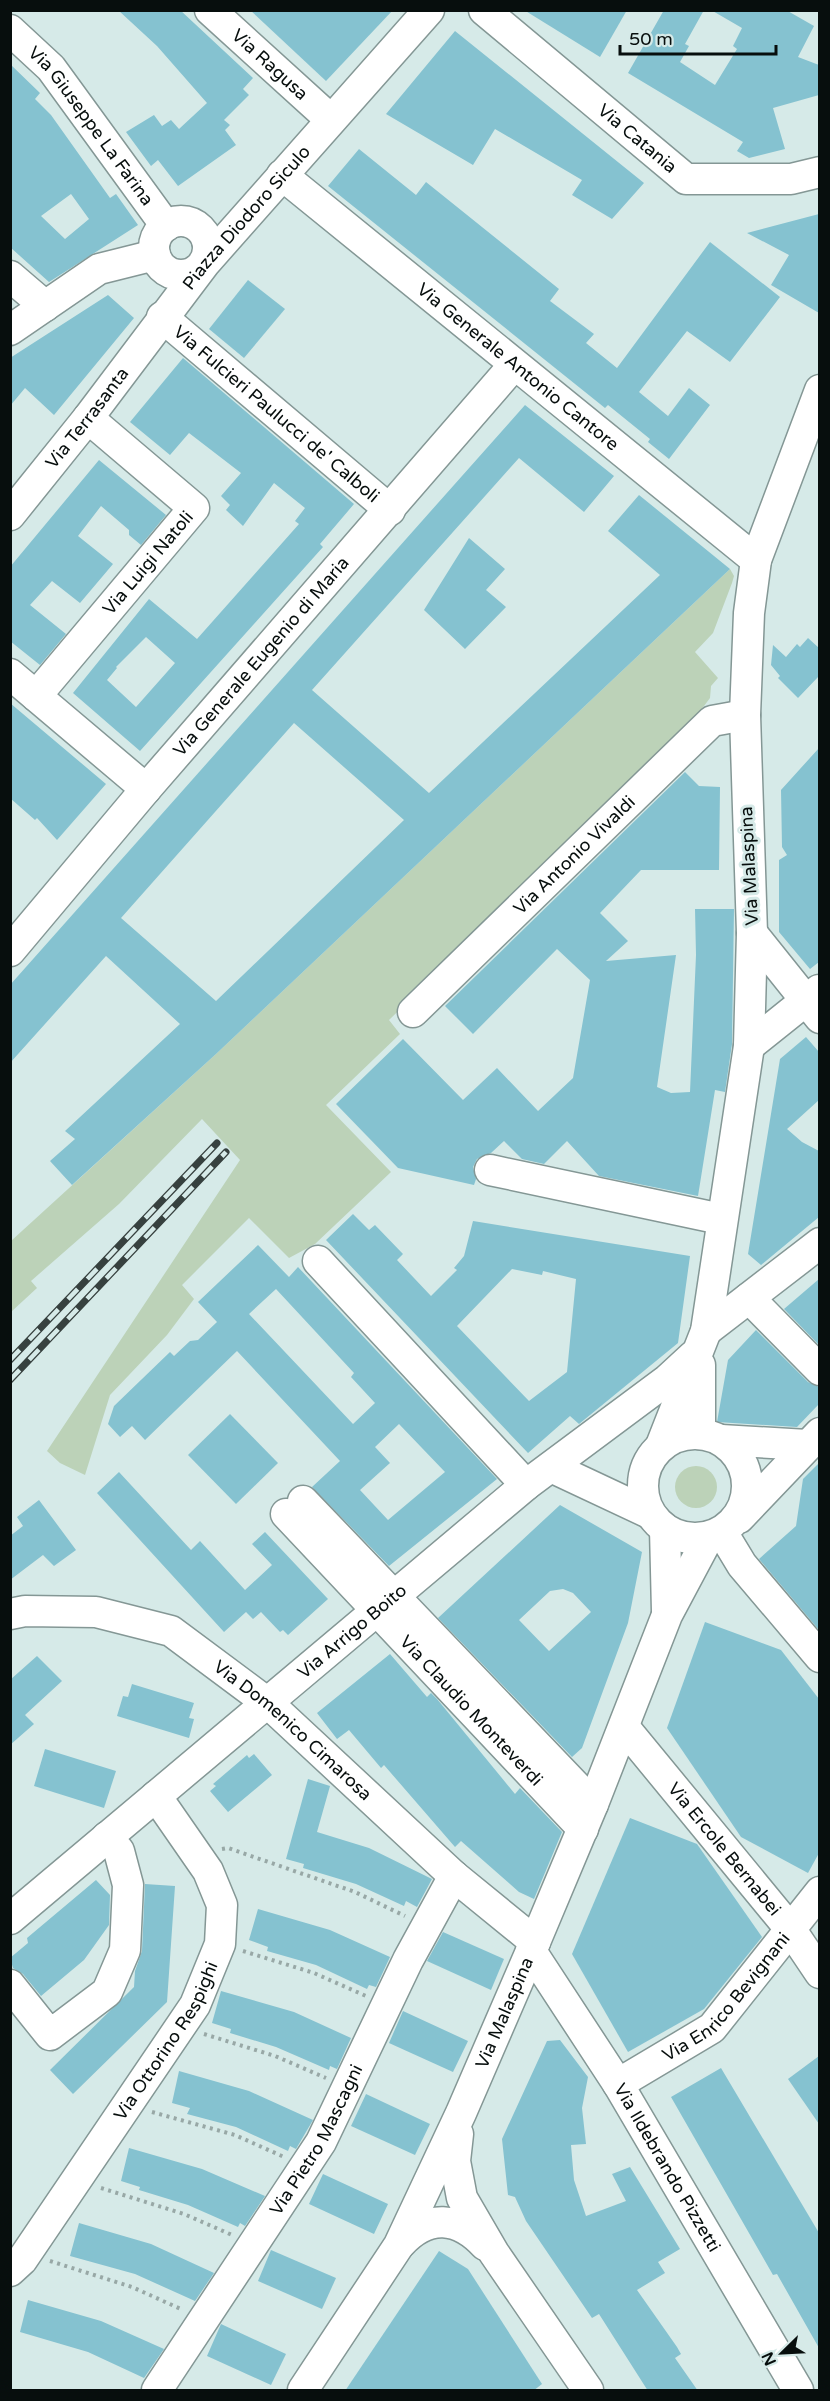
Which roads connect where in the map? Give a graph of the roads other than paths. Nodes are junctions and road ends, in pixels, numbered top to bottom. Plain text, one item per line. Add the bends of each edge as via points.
1 (210, 10) edge
2 (429, 10) edge
3 (484, 10) edge
4 (10, 30) edge
5 (330, 120) junction
6 (819, 172) edge
7 (282, 175) junction
8 (166, 226) junction
9 (155, 255) junction
10 (205, 262) junction
11 (10, 276) edge
12 (45, 306) junction
13 (162, 317) junction
14 (10, 330) edge
15 (514, 365) junction
16 (819, 390) edge
17 (88, 418) junction
18 (390, 510) junction
19 (10, 515) edge
20 (756, 560) junction
21 (10, 674) edge
22 (36, 696) junction
23 (745, 715) junction
24 (147, 789) junction
25 (752, 933) junction
26 (12, 945) edge
27 (815, 1003) edge
28 (413, 1012) dead end
29 (748, 1046) junction
30 (490, 1170) dead end
31 (721, 1219) junction
32 (819, 1242) edge
33 (318, 1261) dead end
34 (749, 1298) junction
35 (703, 1340) junction
36 (819, 1370) edge
37 (711, 1437) junction
38 (813, 1439) edge
39 (662, 1443) junction
40 (551, 1467) junction
41 (526, 1485) junction
42 (294, 1508) dead end
43 (657, 1521) junction
44 (722, 1530) junction
45 (385, 1604) junction
46 (10, 1614) edge
47 (667, 1616) junction
48 (819, 1657) edge
49 (269, 1704) junction
50 (624, 1727) junction
51 (156, 1796) junction
52 (588, 1816) junction
53 (107, 1837) junction
54 (454, 1876) junction
55 (819, 1892) edge
56 (10, 1919) edge
57 (791, 1930) junction
58 (533, 1946) junction
59 (819, 1973) edge
60 (10, 1985) edge
61 (618, 2084) junction
62 (461, 2113) junction
63 (399, 2245) junction
64 (494, 2253) junction
65 (18, 2262) edge
66 (585, 2389) edge
67 (157, 2391) edge
68 (303, 2391) edge
69 (798, 2391) edge

1 - 5 street, Via Ragusa
2 - 5 street, Piazza Diodoro Siculo
3 - 6 street, Via Catania via 686,179 791,178
4 - 8 street, Via Giuseppe La Farina via 51,68
5 - 7 street, Piazza Diodoro Siculo
7 - 10 street, Piazza Diodoro Siculo
7 - 15 street, Via Generale Antonio Cantore
8 - 9 street via 156,239
8 - 10 street via 183,221 200,229 208,245
9 - 10 street via 165,270 173,274 191,274
9 - 12 street via 99,269
10 - 13 street, Piazza Diodoro Siculo
11 - 12 street
12 - 14 street
13 - 17 street, Via Terrasanta
13 - 18 street, Via Fulcieri Paulucci de' Calboli
15 - 18 street, Via Generale Eugenio di Maria
15 - 20 street, Via Generale Antonio Cantore
16 - 20 street, Via Malaspina
17 - 19 street, Via Terrasanta
17 - 22 street, Via Luigi Natoli via 194,508
18 - 24 street, Via Generale Eugenio di Maria
20 - 23 street, Via Malaspina via 749,613
21 - 22 street
22 - 24 street
23 - 25 street, Via Malaspina
23 - 28 street, Via Antonio Vivaldi via 712,721
24 - 26 street, Via Generale Eugenio di Maria
25 - 27 street
25 - 29 street, Via Malaspina
27 - 29 street
29 - 31 street, Via Malaspina
30 - 31 street
31 - 35 street, Via Malaspina
32 - 34 street, Via Arrigo Boito
33 - 41 street
34 - 35 street, Via Arrigo Boito
34 - 36 street
35 - 37 street
35 - 39 street
35 - 40 street, Via Arrigo Boito via 668,1380
37 - 38 street
37 - 39 street via 683,1434
37 - 44 street via 735,1455 745,1477 745,1500
38 - 44 street
39 - 43 street via 651,1456 645,1473 644,1492
40 - 41 street, Via Arrigo Boito
40 - 43 street
41 - 45 street, Via Arrigo Boito
42 - 45 street, Via Claudio Monteverdi
43 - 44 street via 684,1538
43 - 47 street
44 - 47 street, Via Malaspina
44 - 48 street via 742,1565
45 - 49 street, Via Arrigo Boito
45 - 52 street, Via Claudio Monteverdi
46 - 49 street, Via Domenico Cimarosa via 96,1612 171,1631
47 - 50 street, Via Malaspina
49 - 51 street, Via Arrigo Boito
49 - 54 street, Via Domenico Cimarosa
50 - 52 street, Via Malaspina
50 - 57 street, Via Ercole Bernabei
51 - 53 street, Via Arrigo Boito
51 - 65 street, Via Ottorino Respighi via 208,1870 222,1905 220,1944 195,2004
52 - 58 street, Via Malaspina
53 - 56 street, Via Arrigo Boito
53 - 60 street via 119,1851 128,1885 125,1950 107,1992 50,2035
54 - 58 street, Via Domenico Cimarosa
54 - 67 street, Via Pietro Mascagni via 386,2005 321,2142
55 - 57 street, Via Enrico Bevignani
57 - 59 street, Via Ercole Bernabei
57 - 61 street, Via Enrico Bevignani via 712,2028
58 - 61 street, Via Ildebrando Pizzetti
58 - 62 street, Via Malaspina
61 - 69 street, Via Ildebrando Pizzetti
62 - 63 street, Via Malaspina
62 - 64 street via 454,2161 456,2177 462,2198
63 - 64 street via 419,2227 445,2222 470,2230
63 - 68 street, Via Malaspina
64 - 66 street

